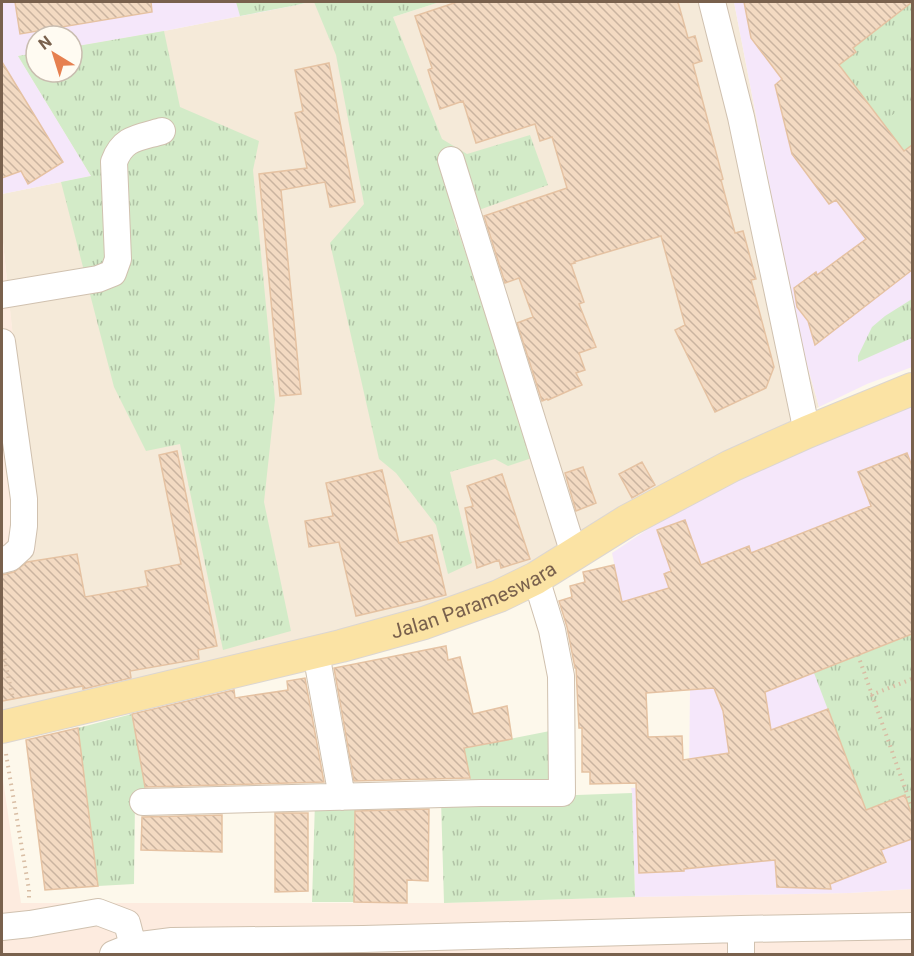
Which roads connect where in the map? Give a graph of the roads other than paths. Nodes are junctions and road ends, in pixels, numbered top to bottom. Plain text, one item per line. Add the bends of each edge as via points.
1 (712, 2) edge
2 (162, 131) dead end
3 (451, 160) dead end
4 (2, 295) edge
5 (2, 342) edge
6 (912, 389) edge
7 (807, 432) junction
8 (574, 554) junction
9 (6, 559) edge
10 (536, 578) junction
11 (316, 652) junction
12 (10, 725) edge
13 (342, 797) junction
14 (143, 802) dead end
15 (912, 926) edge
16 (2, 927) edge
17 (741, 929) junction
18 (363, 947) edge
19 (123, 950) edge
20 (741, 954) edge

1 - 7 street via 741,117
2 - 4 street via 127,142 114,162 118,259 112,273 98,279
3 - 8 street
5 - 9 street via 24,499 21,548
6 - 7 main road, Jalan Parameswara
7 - 8 main road, Jalan Parameswara via 663,501
8 - 10 main road, Jalan Parameswara
10 - 11 main road, Jalan Parameswara via 424,623
10 - 13 street via 561,676 562,793
11 - 12 main road, Jalan Parameswara
11 - 13 street
13 - 14 street
15 - 17 street
16 - 19 street via 98,912 127,923
17 - 18 street
17 - 20 street
18 - 19 street via 172,941

